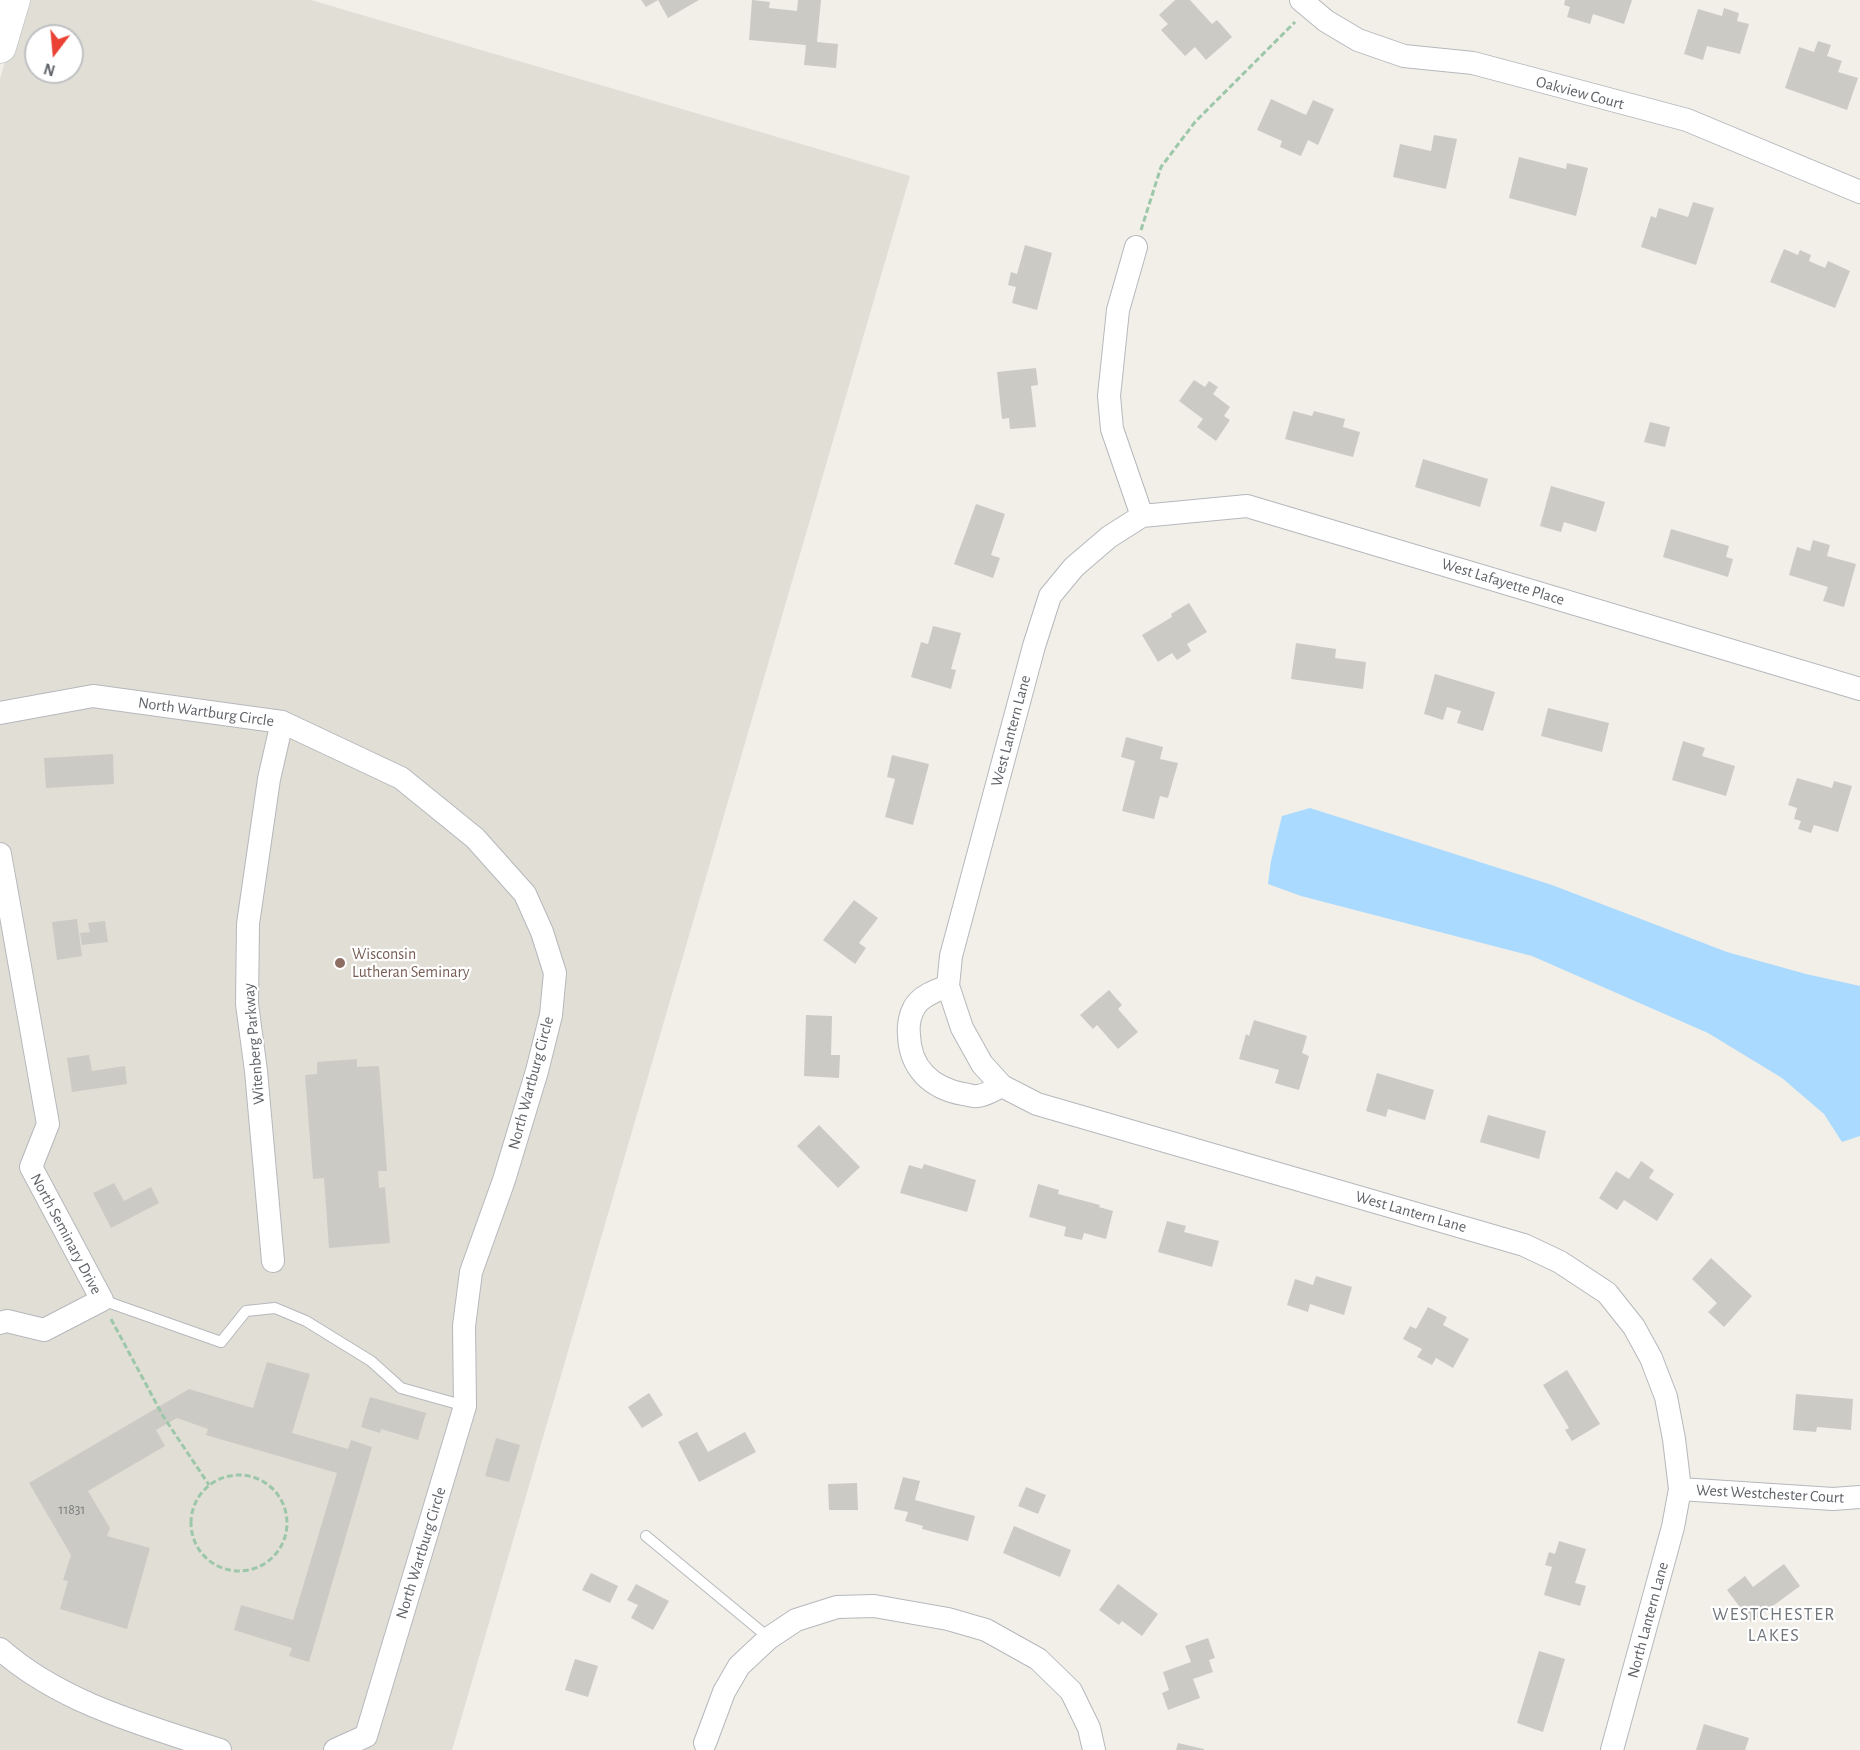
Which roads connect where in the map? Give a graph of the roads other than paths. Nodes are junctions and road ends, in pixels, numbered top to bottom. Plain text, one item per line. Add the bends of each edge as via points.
1 (14, 0) edge
2 (1305, 4) edge
3 (0, 47) edge
4 (1860, 192) edge
5 (1136, 247) road end
6 (1142, 516) junction
7 (1860, 689) edge
8 (0, 713) edge
9 (282, 722) junction
10 (0, 854) edge
11 (948, 986) junction
12 (1002, 1086) junction
13 (273, 1261) dead end
14 (102, 1300) junction
15 (0, 1323) edge
16 (465, 1406) junction
17 (1680, 1489) junction
18 (1860, 1497) edge
19 (646, 1536) dead end
20 (769, 1638) junction
21 (0, 1649) edge
22 (705, 1743) dead end
23 (220, 1750) edge
24 (335, 1750) edge
25 (1094, 1750) edge
26 (1612, 1750) edge

1 - 3 street
2 - 4 street, Oakview Court via 1358,40 1404,56 1473,63 1687,120
5 - 6 street via 1118,310 1109,396 1112,429
6 - 7 street, West Lafayette Place via 1247,506
6 - 11 street, West Lantern Lane via 1074,567 1050,596 951,956
8 - 9 street, North Wartburg Circle via 93,696
9 - 13 street, Witenberg Parkway via 269,779 248,924 247,1004
9 - 16 street, North Wartburg Circle via 401,778 475,838 525,894 555,973 551,1015 537,1071 471,1272 464,1326
10 - 14 street, North Seminary Drive via 48,1124 31,1167
11 - 12 street, West Lantern Lane via 962,1028 982,1064
11 - 12 street via 930,993 914,1006 908,1026 914,1062 926,1078 958,1093 977,1096
12 - 17 street, West Lantern Lane via 1037,1104 1524,1245 1560,1262 1607,1293 1634,1327 1651,1358 1666,1397
14 - 15 street via 45,1330 7,1321
14 - 16 lane via 221,1342 246,1311 275,1308 306,1321 371,1361 401,1388
16 - 24 street, North Wartburg Circle via 366,1736
17 - 18 street, West Westchester Court via 1833,1499
17 - 26 street, North Lantern Lane
19 - 20 lane
20 - 22 street via 740,1666 724,1692
20 - 25 street via 796,1620 837,1607 874,1606 908,1611 986,1630 1038,1659 1071,1691 1089,1728
21 - 23 street via 14,1662 71,1696 127,1720

